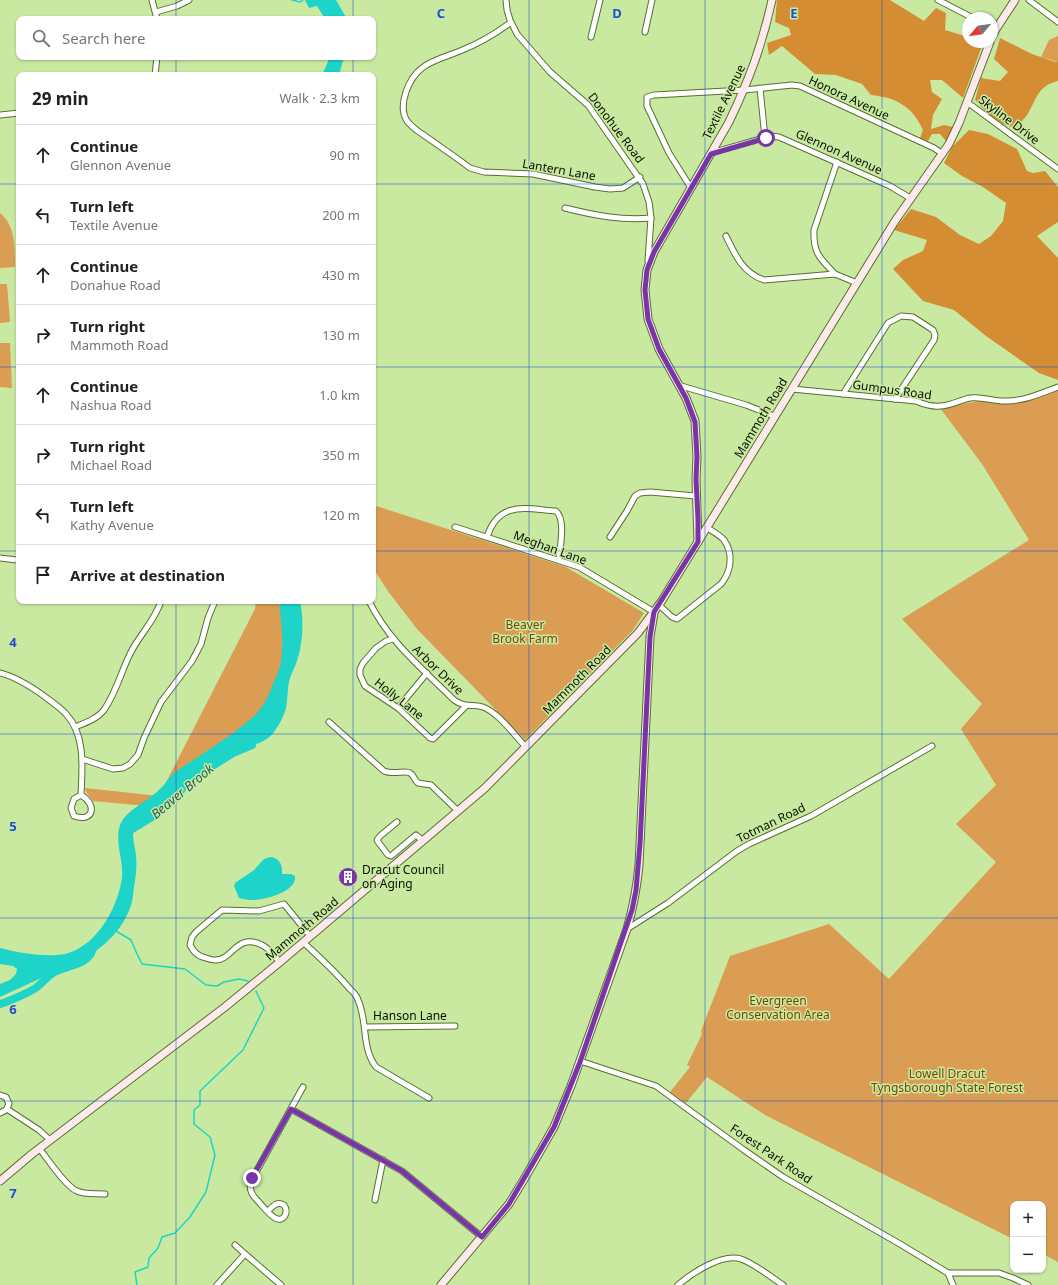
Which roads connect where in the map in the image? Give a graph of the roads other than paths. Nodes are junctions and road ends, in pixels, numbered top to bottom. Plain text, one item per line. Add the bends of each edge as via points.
1 (152, 0) edge
2 (189, 0) edge
3 (506, 0) edge
4 (600, 0) edge
5 (652, 0) edge
6 (772, 0) edge
7 (938, 0) edge
8 (1015, 0) edge
9 (1029, 0) edge
10 (156, 12) junction
11 (962, 12) edge
12 (157, 16) edge
13 (1058, 22) edge
14 (510, 23) junction
15 (998, 23) edge
16 (645, 32) dead end
17 (591, 37) dead end
18 (988, 48) edge
19 (157, 60) edge
20 (155, 72) edge
21 (760, 88) junction
22 (744, 90) junction
23 (967, 102) junction
24 (16, 113) edge
25 (0, 115) edge
26 (766, 138) junction
27 (711, 154) junction
28 (943, 154) junction
29 (837, 162) junction
30 (1058, 169) edge
31 (640, 177) junction
32 (691, 188) junction
33 (910, 198) junction
34 (565, 208) dead end
35 (651, 218) junction
36 (726, 236) dead end
37 (647, 270) junction
38 (835, 274) junction
39 (857, 283) junction
40 (678, 386) junction
41 (1058, 387) edge
42 (792, 388) junction
43 (843, 394) junction
44 (896, 399) junction
45 (774, 416) junction
46 (696, 496) junction
47 (713, 517) junction
48 (698, 519) junction
49 (455, 527) dead end
50 (706, 528) junction
51 (487, 537) junction
52 (610, 537) dead end
53 (698, 542) junction
54 (0, 558) edge
55 (16, 560) edge
56 (559, 560) junction
57 (160, 604) edge
58 (214, 604) edge
59 (370, 604) edge
60 (659, 605) junction
61 (654, 612) junction
62 (393, 639) junction
63 (0, 673) edge
64 (427, 673) junction
65 (466, 706) junction
66 (398, 708) junction
67 (329, 722) dead end
68 (75, 727) junction
69 (932, 746) dead end
70 (526, 747) junction
71 (82, 759) junction
72 (81, 795) junction
73 (458, 811) junction
74 (397, 822) dead end
75 (423, 841) junction
76 (627, 929) junction
77 (310, 936) junction
78 (303, 942) junction
79 (280, 962) junction
80 (455, 1026) dead end
81 (365, 1027) junction
82 (580, 1062) junction
83 (303, 1087) dead end
84 (0, 1095) edge
85 (429, 1098) dead end
86 (7, 1109) junction
87 (291, 1109) junction
88 (0, 1112) edge
89 (50, 1140) junction
90 (39, 1148) junction
91 (383, 1160) junction
92 (0, 1181) edge
93 (105, 1194) dead end
94 (375, 1200) dead end
95 (268, 1211) dead end
96 (482, 1237) junction
97 (235, 1245) dead end
98 (245, 1254) junction
99 (948, 1273) junction
100 (217, 1285) edge
101 (282, 1285) edge
102 (441, 1285) edge
103 (678, 1285) edge
104 (783, 1285) edge
105 (953, 1285) edge
106 (1028, 1285) edge

1 - 10 street
2 - 10 street
3 - 14 street, Donohue Road
4 - 17 street
5 - 16 street
6 - 22 main road, Textile Avenue via 763,41
7 - 11 street
8 - 15 main road
9 - 13 street
10 - 12 street
14 - 31 street, Donohue Road via 550,72 588,105
14 - 31 street, Lantern Lane via 462,51 427,64 418,72 410,83 405,100 404,112 407,121 470,168 477,170 533,174 615,189 628,186
18 - 23 main road, Mammoth Road
19 - 20 street
21 - 22 street, Honora Avenue
21 - 26 street
21 - 28 street, Honora Avenue via 792,85 806,88
22 - 27 main road, Textile Avenue
22 - 32 street, Honora Avenue via 654,95 647,98 647,106 669,153
23 - 28 main road, Mammoth Road via 956,132
23 - 30 street, Skyline Drive
24 - 25 street
26 - 27 street, Glennon Avenue
26 - 29 street, Glennon Avenue via 771,136 786,139
27 - 32 main road, Textile Avenue
28 - 33 main road, Mammoth Road
29 - 33 street, Glennon Avenue
29 - 38 street via 814,230 813,241 820,258
31 - 35 street, Donohue Road via 647,194
32 - 37 main road, Textile Avenue via 654,252
33 - 39 main road, Mammoth Road
34 - 35 street via 609,217 635,220
35 - 37 street, Donohue Road
36 - 38 street via 743,268 764,280
37 - 40 main road, Textile Avenue via 645,290 648,319 659,349
38 - 39 street
39 - 42 main road, Mammoth Road
40 - 45 street via 746,405
40 - 46 main road, Textile Avenue via 691,408 695,422
41 - 44 street, Gumpus Road via 1007,402 981,397 940,406
42 - 43 street, Gumpus Road
42 - 45 main road, Mammoth Road
43 - 44 street, Gumpus Road
43 - 44 street via 888,322 901,316 913,317 933,330 934,340
45 - 47 main road, Mammoth Road
46 - 48 main road, Textile Avenue
46 - 52 street via 640,493 635,496
47 - 48 main road via 703,521
47 - 50 main road, Mammoth Road
48 - 53 main road, Textile Avenue
49 - 51 street, Meghan Lane
50 - 53 main road, Mammoth Road
50 - 60 street via 724,540 731,561 726,577 721,584 677,619
51 - 56 street, Meghan Lane
51 - 56 street via 493,523 507,511 516,508 556,511 562,520
53 - 60 main road, Mammoth Road
54 - 55 street
56 - 61 street, Meghan Lane via 579,567
57 - 68 street via 130,655 104,710
58 - 71 street via 201,644 192,661 161,702 138,755 123,768 113,769
59 - 62 street, Arbor Drive
60 - 61 main road, Mammoth Road
61 - 70 main road, Mammoth Road via 638,633
61 - 76 main road via 650,637 639,865
62 - 64 street, Arbor Drive
62 - 66 street, Holly Lane via 376,648 363,663 360,674 365,686
63 - 68 street via 39,692 67,715
64 - 65 street, Arbor Drive via 454,700
64 - 66 street
65 - 66 street, Holly Lane via 433,738
65 - 70 street, Arbor Drive via 489,709
67 - 73 street via 384,771 410,773 418,783 431,784
68 - 71 street
69 - 76 street, Totman Road via 811,816 737,851 668,903
70 - 73 main road, Mammoth Road
71 - 72 street
72 - 72 street via 91,803 88,816 82,818 74,816 71,808 74,800
73 - 75 main road, Mammoth Road
74 - 75 street via 378,840 388,855 416,836
75 - 77 main road, Mammoth Road
76 - 82 main road
77 - 78 main road, Mammoth Road
77 - 79 street via 284,904 259,911 222,910 196,932 190,945 196,954 215,960 241,943 256,942 263,945
78 - 79 main road, Mammoth Road
78 - 81 street via 358,998
79 - 89 main road, Mammoth Road
80 - 81 street, Hanson Lane
81 - 85 street via 366,1045 370,1059 376,1067
82 - 96 main road via 545,1145 509,1204
82 - 99 street, Forest Park Road via 656,1086 783,1177
83 - 87 street
84 - 86 street via 7,1099
86 - 88 street
86 - 89 street
87 - 91 street
87 - 95 street via 250,1183 252,1195
89 - 90 main road, Mammoth Road
90 - 92 main road, Mammoth Road
90 - 93 street via 73,1189 82,1193
91 - 94 street
91 - 96 street via 406,1174
96 - 102 main road
97 - 98 street
98 - 100 street
98 - 101 street
99 - 105 street
99 - 106 street, Forest Park Road via 999,1273
103 - 104 street via 697,1271 722,1259 731,1258 745,1260

